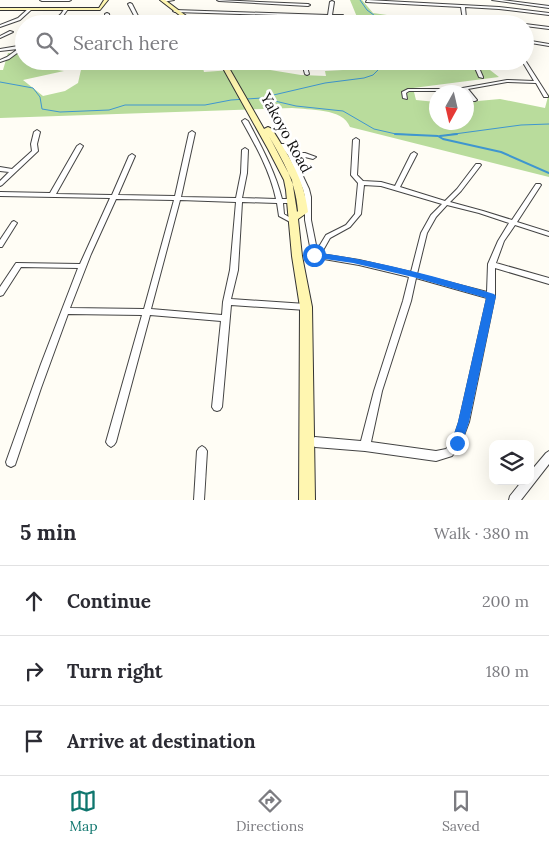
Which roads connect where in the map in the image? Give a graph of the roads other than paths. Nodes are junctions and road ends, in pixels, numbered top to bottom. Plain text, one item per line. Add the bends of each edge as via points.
1 (42, 0) edge
2 (69, 0) edge
3 (106, 0) edge
4 (172, 0) edge
5 (219, 0) edge
6 (430, 0) edge
7 (495, 0) edge
8 (163, 1) edge
9 (368, 1) edge
10 (332, 2) dead end
11 (130, 4) dead end
12 (308, 5) dead end
13 (432, 5) junction
14 (463, 6) junction
15 (549, 8) edge
16 (0, 9) edge
17 (30, 9) junction
18 (66, 9) junction
19 (507, 9) junction
20 (104, 11) junction
21 (177, 14) junction
22 (549, 14) edge
23 (23, 15) edge
24 (62, 15) edge
25 (106, 15) edge
26 (136, 15) edge
27 (172, 15) edge
28 (254, 15) edge
29 (330, 15) edge
30 (464, 15) edge
31 (507, 15) edge
32 (15, 20) edge
33 (0, 26) edge
34 (534, 27) edge
35 (549, 28) edge
36 (11, 32) dead end
37 (0, 37) edge
38 (534, 42) edge
39 (549, 45) edge
40 (15, 48) edge
41 (0, 50) edge
42 (15, 53) edge
43 (0, 61) edge
44 (227, 70) edge
45 (233, 70) edge
46 (306, 70) edge
47 (478, 70) edge
48 (530, 70) edge
49 (307, 74) dead end
50 (481, 77) dead end
51 (538, 82) junction
52 (474, 86) edge
53 (429, 90) edge
54 (546, 96) dead end
55 (406, 98) dead end
56 (245, 121) dead end
57 (36, 132) dead end
58 (192, 133) dead end
59 (356, 140) dead end
60 (283, 145) dead end
61 (80, 146) dead end
62 (245, 150) dead end
63 (414, 154) dead end
64 (292, 155) junction
65 (132, 156) dead end
66 (313, 157) dead end
67 (478, 165) dead end
68 (0, 169) edge
69 (14, 171) junction
70 (362, 182) junction
71 (0, 184) edge
72 (538, 185) dead end
73 (397, 188) junction
74 (0, 194) edge
75 (52, 196) junction
76 (116, 196) junction
77 (178, 198) junction
78 (239, 200) junction
79 (286, 201) junction
80 (446, 203) junction
81 (293, 220) junction
82 (513, 222) junction
83 (14, 223) dead end
84 (549, 234) edge
85 (0, 245) edge
86 (317, 255) junction
87 (492, 264) junction
88 (82, 266) junction
89 (414, 274) junction
90 (549, 281) edge
91 (0, 292) edge
92 (491, 296) junction
93 (228, 302) junction
94 (306, 307) junction
95 (66, 311) junction
96 (146, 312) junction
97 (226, 318) junction
98 (217, 407) dead end
99 (111, 442) dead end
100 (315, 442) dead end
101 (365, 446) junction
102 (202, 451) dead end
103 (549, 456) edge
104 (11, 462) dead end
105 (534, 476) edge
106 (527, 485) edge
107 (199, 500) edge
108 (308, 500) edge
109 (514, 500) edge

1 - 2 street
3 - 20 main road
4 - 8 street
5 - 12 street
6 - 13 street
7 - 15 street
8 - 21 main road via 168,10
9 - 13 street
10 - 29 street
11 - 26 street
13 - 14 street
14 - 19 street
14 - 30 street
16 - 17 main road
17 - 18 main road
17 - 23 street
18 - 20 main road
18 - 24 street
19 - 22 street
19 - 31 street
20 - 25 street
21 - 27 street
21 - 28 street
32 - 33 street
34 - 35 street
36 - 37 street
38 - 39 street
40 - 41 street
42 - 43 street
44 - 79 main road via 288,180
45 - 81 main road, Yakoyo Road via 294,170 302,193 303,212
46 - 49 street
47 - 50 street
48 - 51 street
51 - 52 street via 498,82
51 - 54 street
53 - 55 street via 408,90 404,92
56 - 79 street
57 - 69 street via 35,151
58 - 77 street
59 - 70 street via 354,175
60 - 64 street
61 - 75 street
62 - 78 street
63 - 73 street
64 - 66 street
64 - 86 street via 306,189 313,254
65 - 76 street
67 - 80 street
68 - 69 street
69 - 71 street
70 - 73 street
70 - 86 street via 358,214 348,226 328,237
72 - 82 street
73 - 80 street
74 - 75 street
75 - 76 street
76 - 77 street
76 - 88 street
77 - 78 street
77 - 96 street
78 - 79 street
78 - 93 street via 234,270
79 - 81 main road
80 - 82 street
80 - 89 street via 433,216 424,233
81 - 94 main road
82 - 84 street
82 - 87 street
83 - 85 street
86 - 89 street
87 - 90 street
87 - 92 street
88 - 91 street via 19,265
88 - 95 street
89 - 92 street
89 - 101 street via 378,391
92 - 101 street via 464,422 457,443 449,453 436,456
93 - 94 street
93 - 97 street
94 - 108 main road
95 - 96 street
95 - 104 street via 34,391
96 - 97 street
96 - 99 street
97 - 98 street
100 - 101 street
102 - 107 street
103 - 105 street
106 - 109 street

